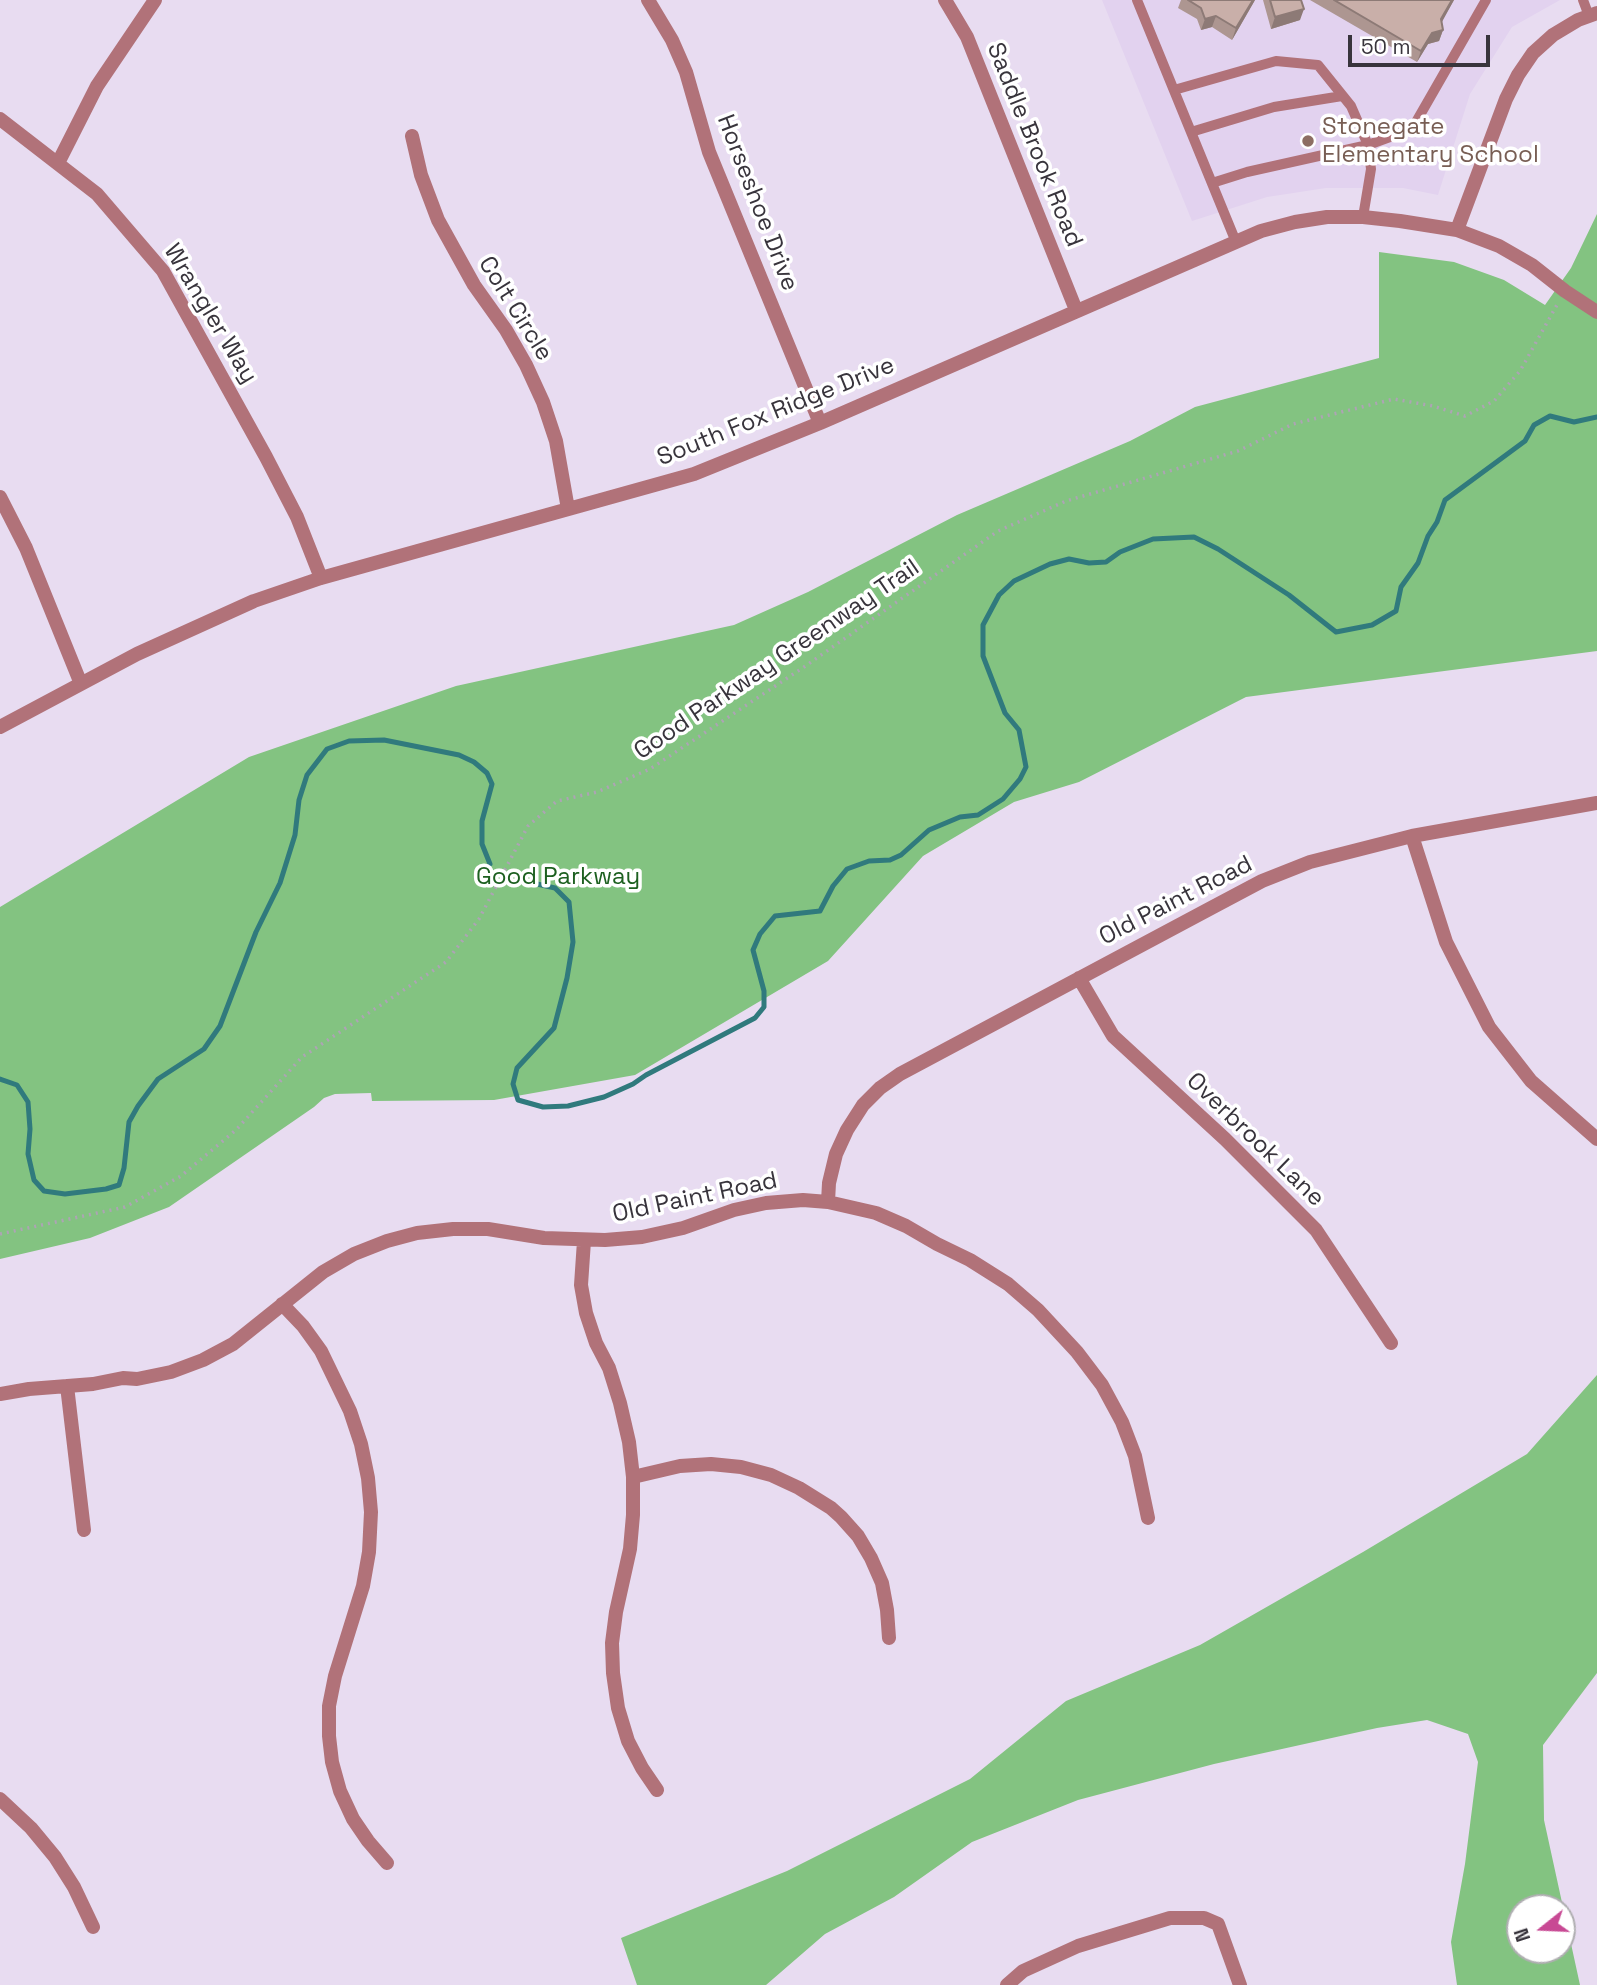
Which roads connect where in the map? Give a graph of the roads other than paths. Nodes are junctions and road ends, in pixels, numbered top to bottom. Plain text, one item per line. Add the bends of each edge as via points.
1 (155, 0) edge
2 (648, 0) edge
3 (945, 0) edge
4 (1137, 0) edge
5 (1486, 0) edge
6 (1583, 0) edge
7 (1593, 15) edge
8 (1174, 90) junction
9 (1342, 96) junction
10 (0, 119) edge
11 (1191, 132) junction
12 (412, 136) dead end
13 (1368, 145) junction
14 (58, 163) junction
15 (1212, 183) junction
16 (1363, 217) junction
17 (1457, 230) junction
18 (1236, 242) junction
19 (1076, 310) junction
20 (1597, 312) edge
21 (820, 423) junction
22 (0, 498) edge
23 (568, 509) junction
24 (321, 578) junction
25 (81, 684) junction
26 (0, 727) edge
27 (1597, 803) edge
28 (1412, 836) junction
29 (1079, 978) junction
30 (1597, 1139) edge
31 (828, 1202) junction
32 (584, 1241) junction
33 (282, 1304) junction
34 (1391, 1343) dead end
35 (67, 1386) junction
36 (0, 1394) edge
37 (633, 1477) junction
38 (1148, 1518) dead end
39 (84, 1530) dead end
40 (888, 1638) dead end
41 (657, 1790) dead end
42 (0, 1799) edge
43 (387, 1863) dead end
44 (93, 1927) dead end
45 (1007, 1985) edge
46 (1240, 1985) edge

1 - 14 street via 97,86
2 - 21 street, Horseshoe Drive via 681,62 709,152
3 - 19 street, Saddle Brook Road via 967,37
4 - 8 lane
5 - 13 lane via 1412,128
6 - 7 lane
7 - 17 street via 1553,35 1518,75
8 - 9 lane via 1276,61 1318,65
8 - 11 lane
9 - 11 lane via 1274,107
9 - 13 lane
10 - 14 street, Wrangler Way
11 - 15 lane
12 - 23 street, Colt Circle via 421,175 456,257 506,330 543,402 556,441
13 - 15 lane
13 - 16 lane via 1371,169
14 - 24 street, Wrangler Way via 97,194 163,271 297,517
15 - 18 lane
16 - 17 street, South Fox Ridge Drive
16 - 18 street, South Fox Ridge Drive via 1295,222
17 - 20 street, South Fox Ridge Drive via 1532,265
18 - 19 street, South Fox Ridge Drive
19 - 21 street, South Fox Ridge Drive
21 - 23 street, South Fox Ridge Drive via 694,474
22 - 25 street via 26,548
23 - 24 street, South Fox Ridge Drive
24 - 25 street, South Fox Ridge Drive via 195,626
25 - 26 street, South Fox Ridge Drive
27 - 28 street, Old Paint Road
28 - 29 street, Old Paint Road via 1310,862 1262,881
28 - 30 street via 1446,942 1483,1016 1531,1081
29 - 31 street, Old Paint Road via 880,1088 863,1105 836,1154
29 - 34 street, Overbrook Lane via 1113,1036 1226,1139 1316,1230
31 - 32 street, Old Paint Road via 766,1203 684,1228
31 - 38 street via 876,1213 906,1226 1008,1284 1038,1310 1094,1374 1122,1422
32 - 33 street, Old Paint Road via 488,1229 417,1233 354,1254
32 - 37 street via 586,1313 620,1404
33 - 35 street, Old Paint Road via 233,1344 203,1360 171,1372
33 - 43 street via 321,1351 350,1411 368,1478 369,1552 335,1676 329,1736 344,1800
35 - 36 street, Old Paint Road
35 - 39 street
37 - 40 street via 680,1466 741,1467 780,1479 831,1507 871,1558 887,1610
37 - 41 street via 634,1515 615,1622 612,1673 628,1741
42 - 44 street via 55,1857
45 - 46 street via 1023,1971 1078,1946 1171,1918 1204,1918 1218,1924

